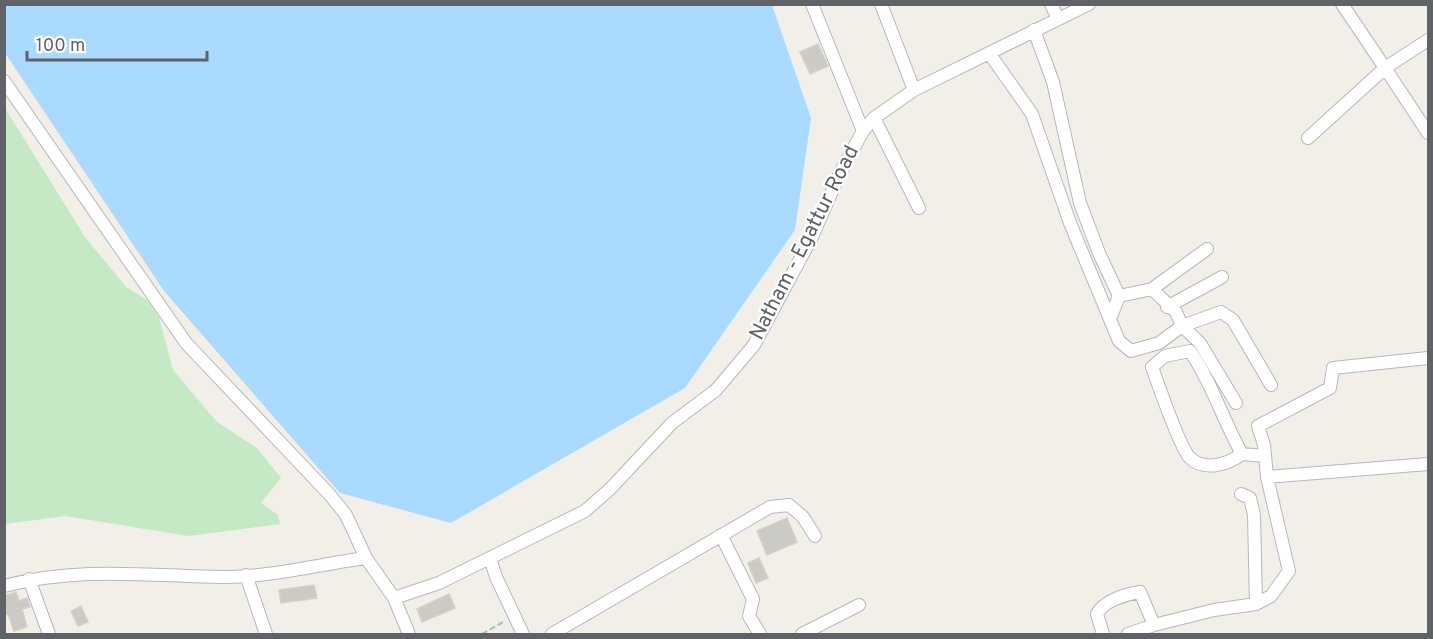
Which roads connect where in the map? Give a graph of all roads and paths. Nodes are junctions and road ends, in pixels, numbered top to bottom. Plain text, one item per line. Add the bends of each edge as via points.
1 (812, 4) edge
2 (881, 4) edge
3 (1051, 4) edge
4 (1089, 4) edge
5 (1346, 6) edge
6 (1058, 19) junction
7 (1034, 30) junction
8 (1428, 40) edge
9 (989, 53) junction
10 (1385, 68) junction
11 (4, 81) edge
12 (914, 90) junction
13 (874, 118) junction
14 (863, 131) junction
15 (1428, 133) edge
16 (1308, 138) dead end
17 (919, 208) dead end
18 (1206, 249) dead end
19 (1222, 277) dead end
20 (1152, 289) junction
21 (1119, 296) junction
22 (1167, 307) junction
23 (1110, 319) junction
24 (1182, 326) junction
25 (1428, 358) edge
26 (1271, 385) dead end
27 (1236, 403) dead end
28 (1242, 454) junction
29 (1265, 456) junction
30 (1428, 464) edge
31 (1267, 477) junction
32 (1241, 494) dead end
33 (721, 535) junction
34 (815, 536) dead end
35 (366, 558) junction
36 (490, 558) junction
37 (246, 575) junction
38 (29, 579) junction
39 (4, 586) edge
40 (394, 598) junction
41 (1256, 604) junction
42 (859, 605) dead end
43 (513, 616) junction
44 (1154, 625) junction
45 (49, 634) edge
46 (266, 634) edge
47 (409, 634) edge
48 (482, 634) edge
49 (523, 634) edge
50 (552, 634) edge
51 (760, 634) edge
52 (802, 634) edge
53 (1103, 634) edge
54 (1128, 634) edge

1 - 14 street
2 - 12 street
3 - 6 street
4 - 6 street, Natham - Egattur Road
5 - 10 street
6 - 7 street, Natham - Egattur Road
7 - 9 street, Natham - Egattur Road
7 - 21 street via 1053,82 1080,203
8 - 10 street
9 - 12 street, Natham - Egattur Road
9 - 23 street via 1032,114 1070,223
10 - 15 street
10 - 16 street
11 - 35 street via 186,344 330,495 346,515
12 - 13 street, Natham - Egattur Road
13 - 14 street, Natham - Egattur Road
13 - 17 street
14 - 36 street, Natham - Egattur Road via 754,345 735,369 716,390 672,423 585,511
18 - 20 street
19 - 22 street
20 - 21 street
20 - 22 street
21 - 23 street
22 - 24 street via 1176,312
23 - 24 street via 1119,341 1131,351 1159,343
24 - 26 street via 1221,312 1233,320
24 - 27 street via 1200,344
25 - 29 street via 1334,369 1330,388 1258,426
28 - 28 street via 1207,377 1190,351 1165,356 1152,368 1189,457 1204,466 1231,462
28 - 29 street
29 - 31 street
30 - 31 street
31 - 41 street via 1289,571 1271,596
32 - 41 street via 1250,498 1254,514
33 - 34 street via 782,504 803,517
33 - 50 street
33 - 51 street via 753,599 749,616
35 - 37 street
35 - 40 street
36 - 40 street, Natham - Egattur Road via 439,583
36 - 43 street
37 - 38 street via 93,572
37 - 46 street
38 - 39 street
38 - 45 street
40 - 47 street
41 - 44 street
42 - 52 street
43 - 48 path
43 - 49 street
44 - 53 street via 1140,592 1101,606 1097,614
44 - 54 street

